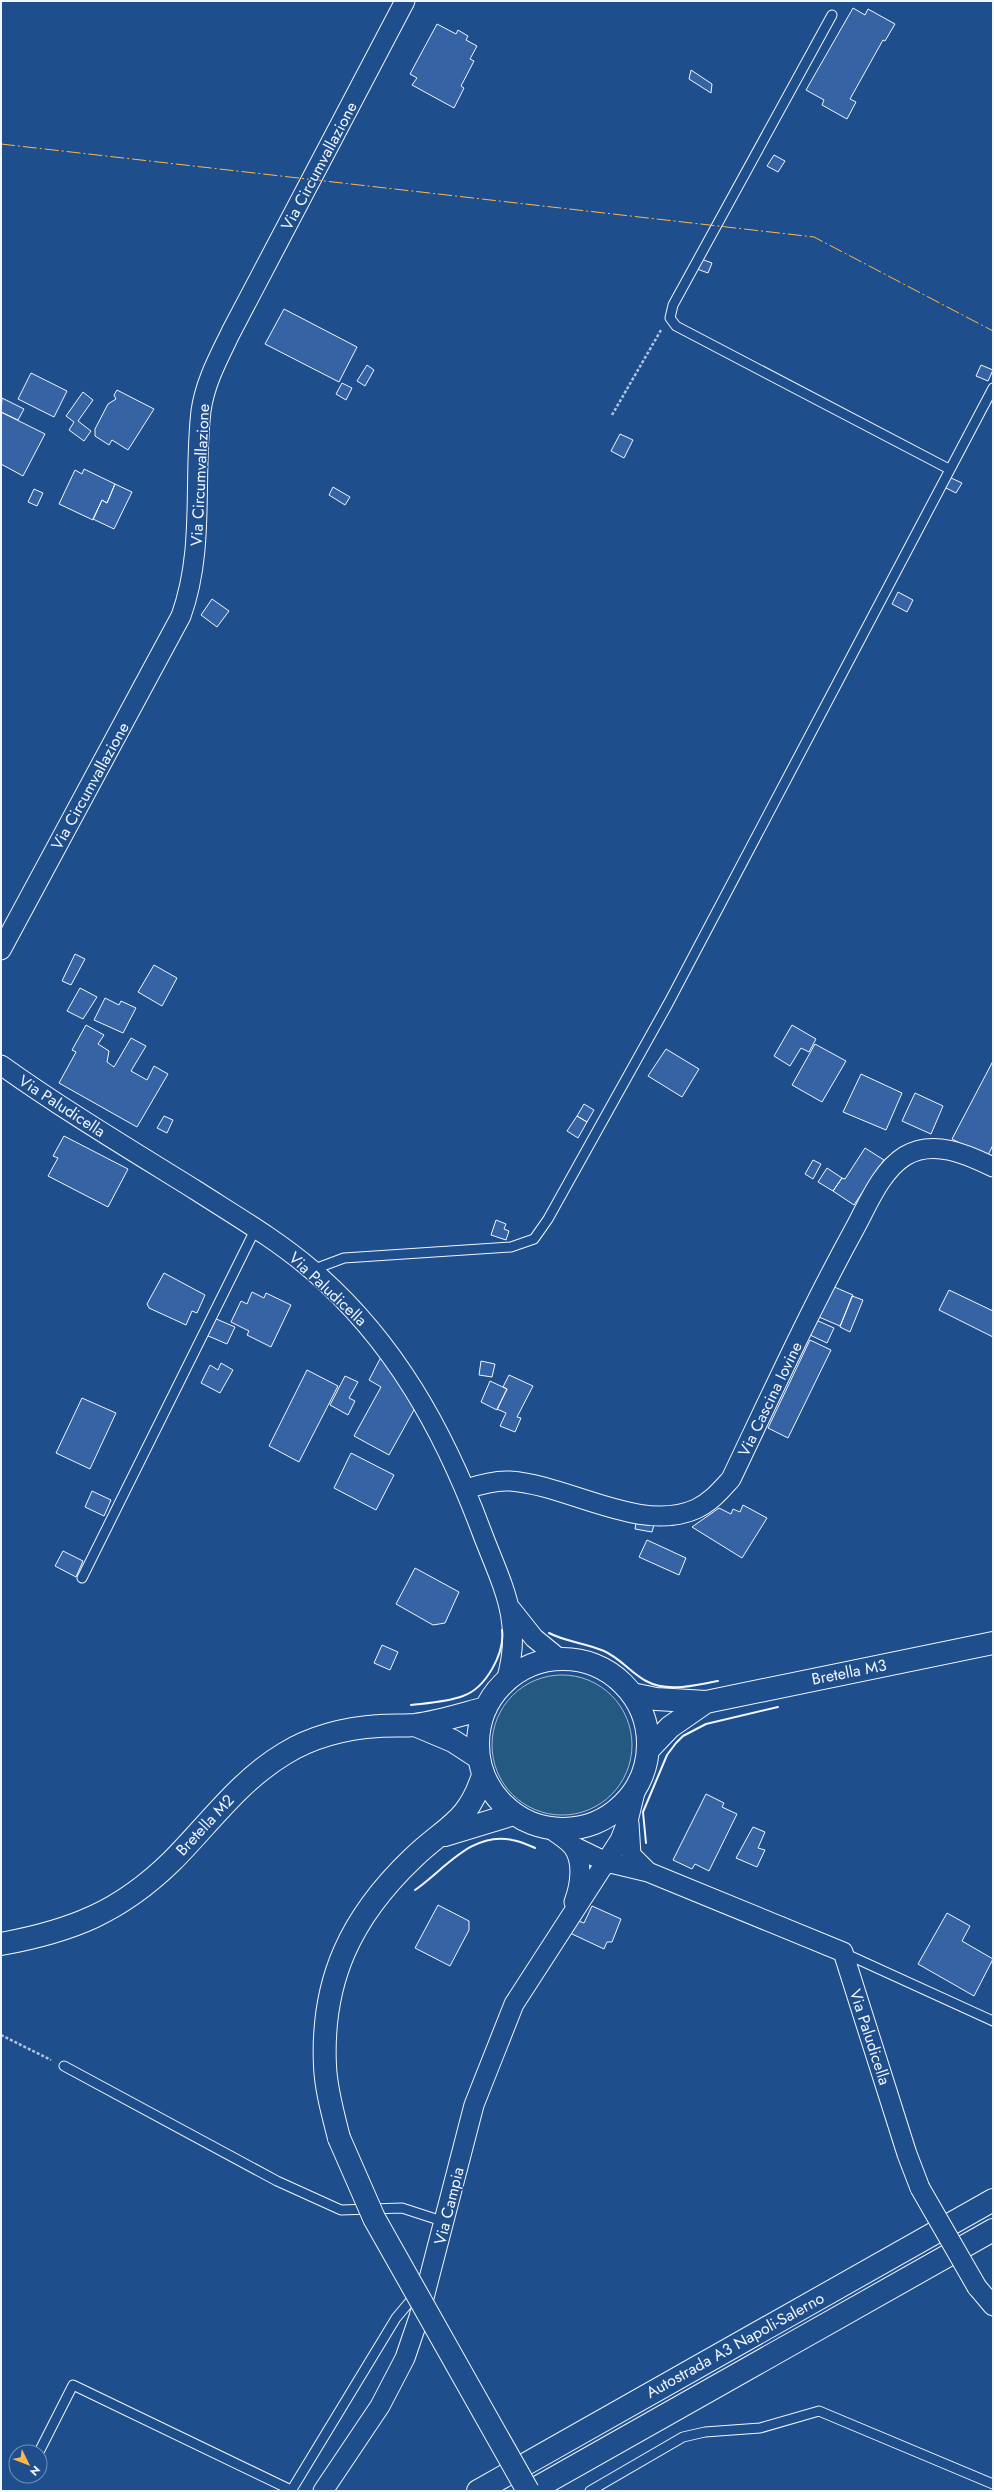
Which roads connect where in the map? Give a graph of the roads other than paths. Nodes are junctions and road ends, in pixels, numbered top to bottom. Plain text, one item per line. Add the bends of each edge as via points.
1 (406, 1) edge
2 (832, 15) dead end
3 (993, 388) edge
4 (950, 469) junction
5 (1, 950) edge
6 (1, 1065) edge
7 (992, 1165) edge
8 (256, 1228) junction
9 (312, 1270) junction
10 (466, 1489) junction
11 (82, 1578) dead end
12 (511, 1609) junction
13 (993, 1643) edge
14 (561, 1660) junction
15 (506, 1681) junction
16 (632, 1694) junction
17 (706, 1702) junction
18 (486, 1708) junction
19 (415, 1725) junction
20 (648, 1750) junction
21 (481, 1766) junction
22 (636, 1788) junction
23 (514, 1814) junction
24 (629, 1817) junction
25 (551, 1829) junction
26 (440, 1836) junction
27 (572, 1846) junction
28 (606, 1862) junction
29 (648, 1872) junction
30 (568, 1918) junction
31 (1, 1944) edge
32 (843, 1952) junction
33 (993, 2021) edge
34 (64, 2066) road end
35 (992, 2200) edge
36 (445, 2222) junction
37 (993, 2230) edge
38 (430, 2278) junction
39 (993, 2306) edge
40 (43, 2444) edge
41 (993, 2484) edge
42 (291, 2491) edge
43 (323, 2491) edge
44 (478, 2491) edge
45 (529, 2491) edge
46 (590, 2491) edge

1 - 5 street, Via Circumvallazione via 231,332 207,384 199,436 195,568 190,593 181,616
2 - 4 lane via 673,305 670,318 676,326
3 - 4 lane
4 - 9 lane via 669,1002 548,1219 534,1239 511,1247 463,1252 344,1258
6 - 8 street, Via Paludicella
7 - 10 street, Via Cascina Iovine via 951,1150 928,1147 905,1156 889,1171 876,1189 836,1262 731,1480 713,1499 696,1509 678,1515 656,1516 613,1508 551,1488 511,1481 488,1482
8 - 9 street, Via Paludicella
8 - 11 lane
9 - 10 street, Via Paludicella via 365,1323 407,1376 445,1442
10 - 12 street, Via Paludicella
12 - 14 street, Via Paludicella via 534,1638
12 - 15 street, Via Paludicella via 514,1640 512,1661
13 - 17 main road, Bretella M3
14 - 15 main road via 535,1664
14 - 16 main road via 586,1662 602,1668 618,1679
15 - 18 main road
16 - 17 main road, Bretella M3 via 656,1699
16 - 20 main road via 642,1711 647,1730
17 - 20 main road, Bretella M3 via 670,1727
18 - 19 main road, Bretella M2
18 - 21 main road via 478,1741
19 - 21 main road, Bretella M2 via 453,1742
19 - 31 main road, Bretella M2 via 377,1726 345,1731 315,1739 284,1754 255,1774 172,1861 136,1892 72,1927
20 - 22 main road via 645,1770
21 - 23 main road via 491,1790
21 - 26 main road via 476,1797 465,1813
22 - 24 street
22 - 25 main road via 624,1804 590,1825 571,1830
23 - 25 main road via 532,1824
23 - 26 main road
24 - 28 street via 620,1840
24 - 29 street via 631,1855
25 - 27 street
26 - 45 main road, bridge via 406,1864 371,1902 341,1958 329,1996 325,2036 326,2075 339,2138 374,2218
27 - 28 street
27 - 30 street via 578,1859 580,1873 576,1897
28 - 29 street
28 - 30 street
29 - 32 street
30 - 36 street, Via Campia via 514,2004 474,2105
32 - 33 lane
32 - 39 street, Via Paludicella, bridge via 920,2188 977,2288
34 - 36 lane via 277,2181 341,2210 402,2208
35 - 44 main road, Autostrada A3 Napoli-Salerno
36 - 38 street, Via Campia
37 - 45 main road, Autostrada A3 Napoli-Salerno
38 - 42 lane via 396,2318
38 - 43 street, Via Campia via 405,2358 380,2406
40 - 42 lane via 73,2385
41 - 46 lane via 819,2411 760,2428 705,2432 683,2437

